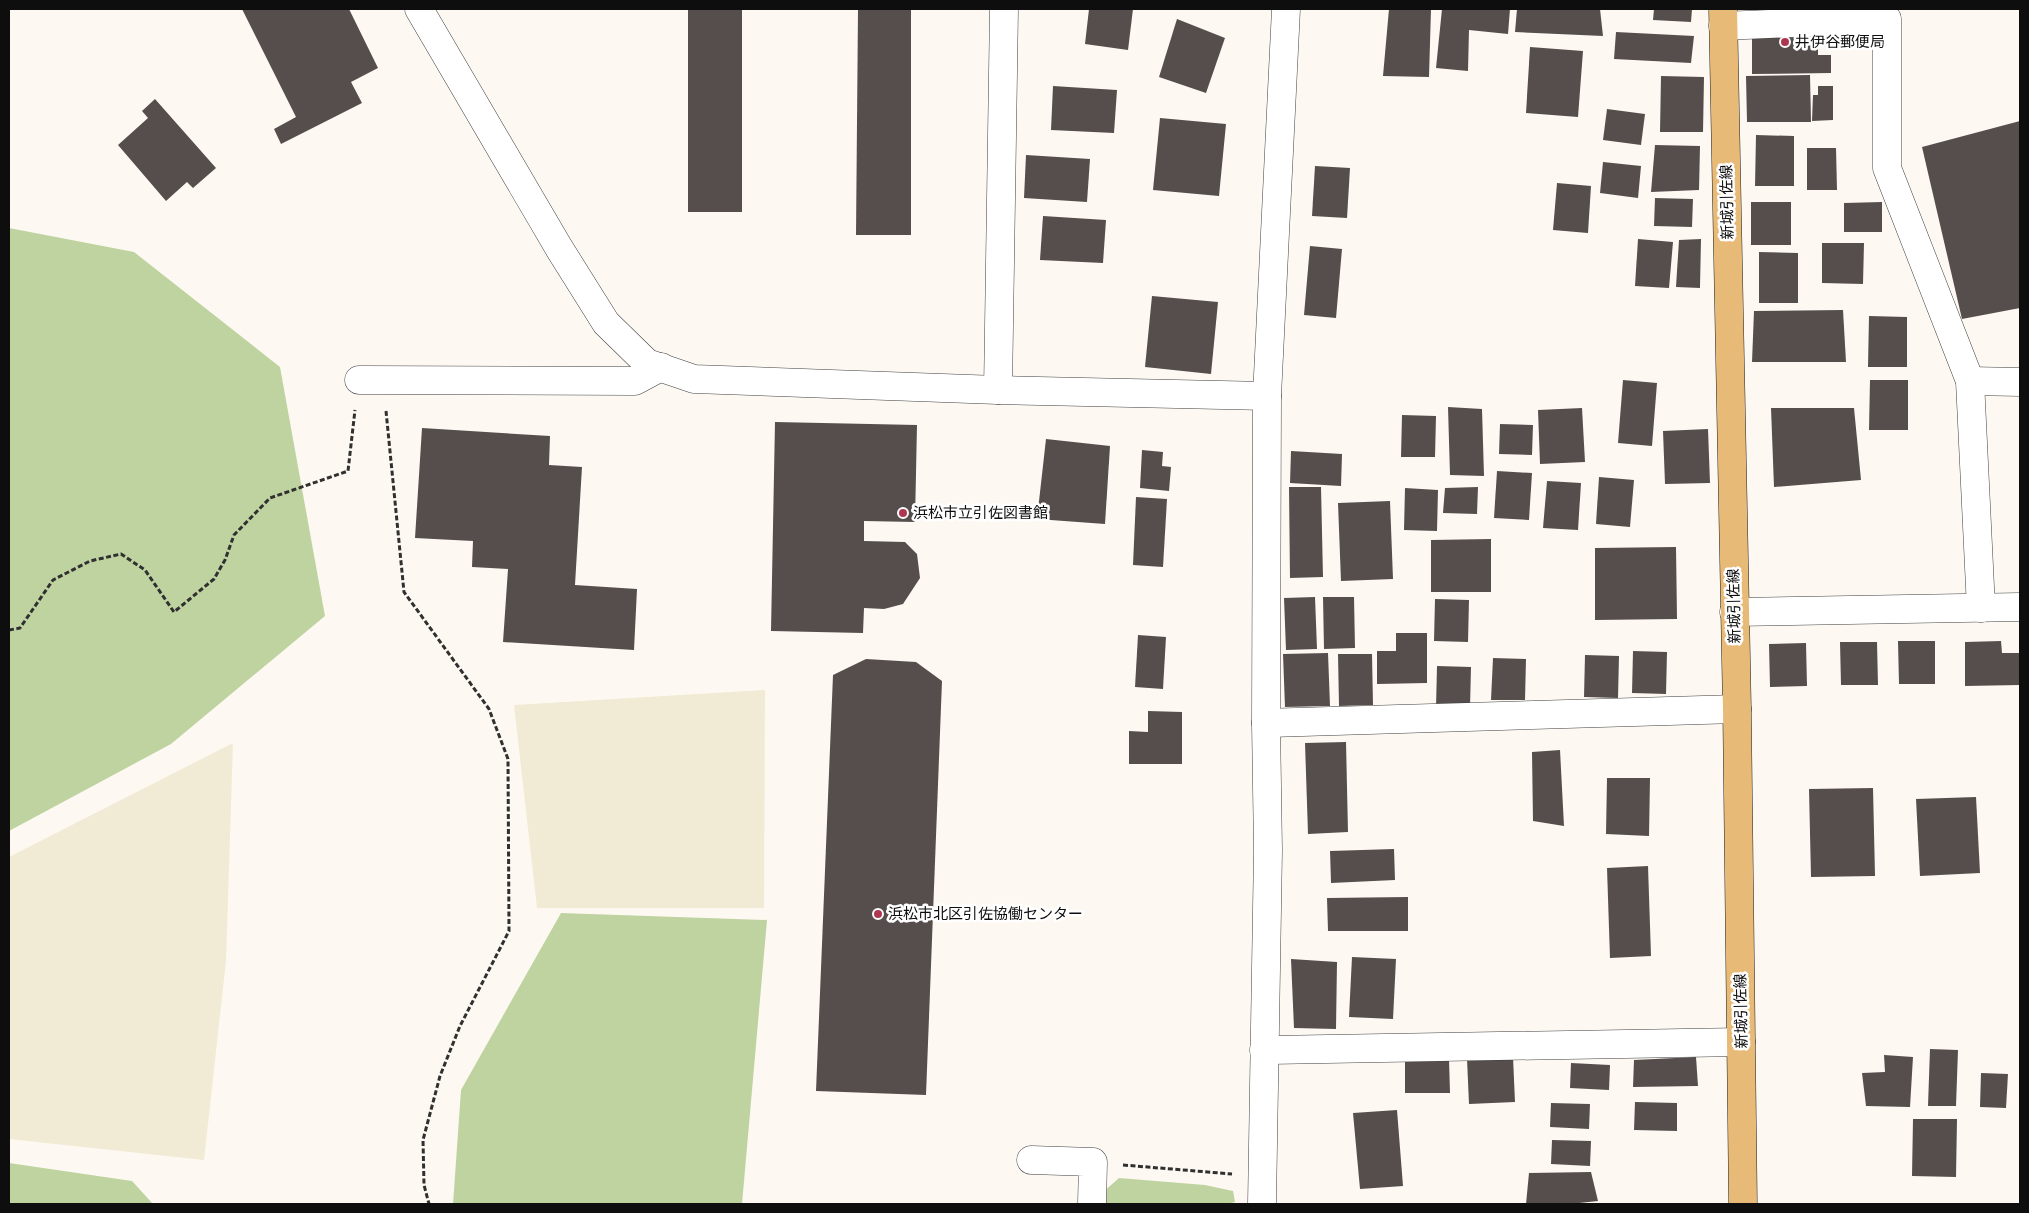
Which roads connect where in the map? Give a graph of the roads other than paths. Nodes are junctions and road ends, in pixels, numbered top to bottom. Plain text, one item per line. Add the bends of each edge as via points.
1 (419, 9) edge
2 (1004, 9) edge
3 (1286, 9) edge
4 (1723, 17) edge
5 (661, 367) junction
6 (359, 380) road end
7 (1970, 381) junction
8 (2020, 382) edge
9 (998, 390) junction
10 (1267, 396) junction
11 (2020, 607) edge
12 (1981, 608) junction
13 (1734, 612) junction
14 (1737, 710) junction
15 (1266, 723) junction
16 (1741, 1042) junction
17 (1264, 1050) junction
18 (1031, 1160) dead end
19 (1092, 1204) edge
20 (1262, 1204) edge
21 (1742, 1204) edge

1 - 5 street via 606,323 647,363
2 - 9 street
3 - 10 street
4 - 7 street via 1886,19 1887,168
4 - 13 main road, 新城引佐線
5 - 6 street via 636,381
5 - 9 street via 694,379
7 - 8 street
7 - 12 street
9 - 10 street
10 - 15 street
11 - 12 street
12 - 13 street
13 - 14 main road, 新城引佐線
14 - 15 street
14 - 16 main road, 新城引佐線
15 - 17 street via 1268,850
16 - 17 street
16 - 21 main road, 新城引佐線
17 - 20 street
18 - 19 street via 1093,1162

